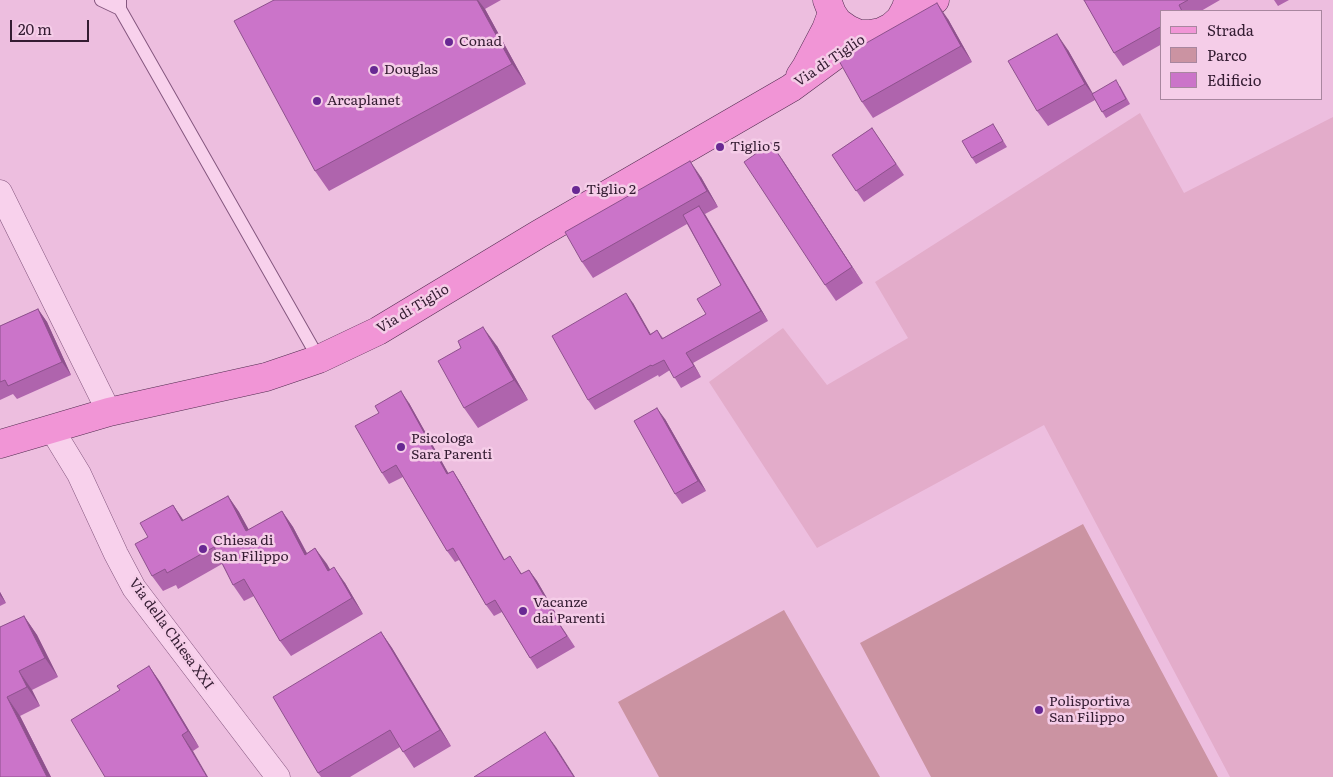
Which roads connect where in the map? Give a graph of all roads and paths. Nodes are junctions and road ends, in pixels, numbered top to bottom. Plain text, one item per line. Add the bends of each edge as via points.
1 (101, 0) edge
2 (935, 0) edge
3 (120, 5) edge
4 (830, 6) edge
5 (904, 9) edge
6 (870, 34) junction
7 (790, 88) junction
8 (0, 192) edge
9 (319, 359) junction
10 (109, 412) junction
11 (51, 428) junction
12 (0, 444) edge
13 (278, 777) edge

1 - 3 lane
2 - 5 main road
3 - 9 lane
4 - 6 main road via 838,22 858,34
4 - 7 main road, Via di Tiglio via 826,29 806,67
5 - 6 main road, Via di Tiglio via 891,27
6 - 7 main road, Via di Tiglio
7 - 9 main road, Via di Tiglio via 378,331
8 - 10 street
9 - 10 main road, Via di Tiglio via 266,377
10 - 11 main road, Via di Tiglio
11 - 12 main road, Via di Tiglio
11 - 13 street, Via della Chiesa XXI via 79,474 134,588

